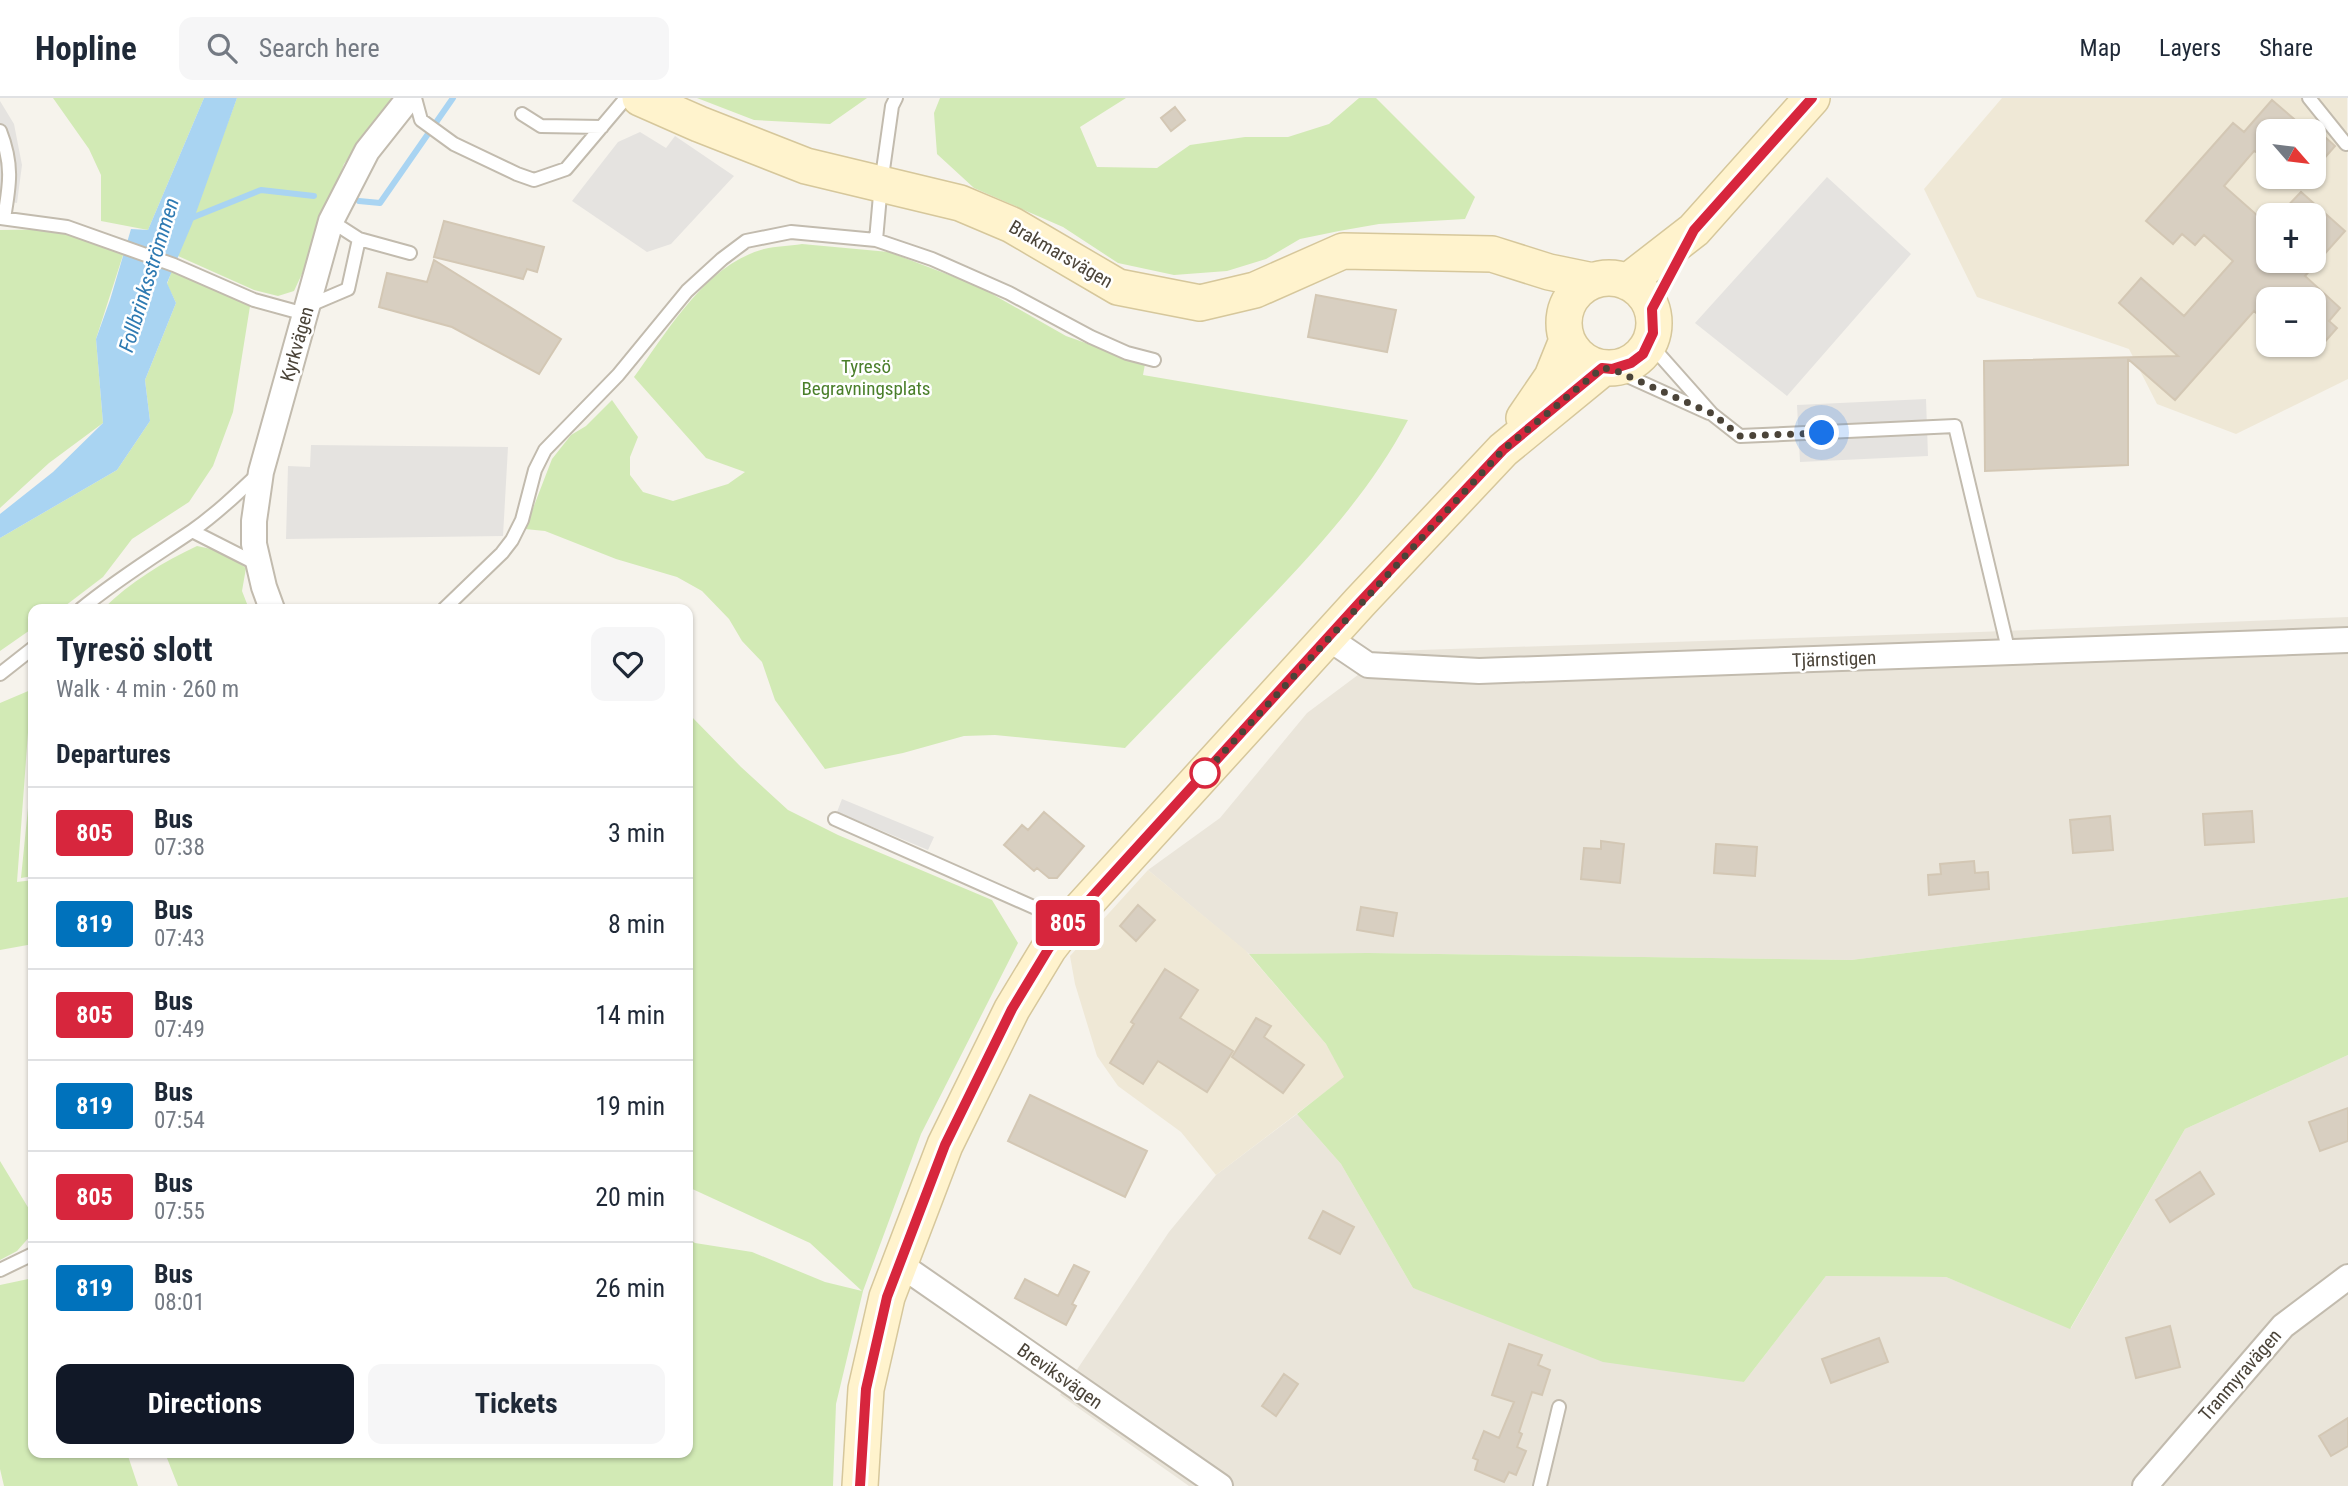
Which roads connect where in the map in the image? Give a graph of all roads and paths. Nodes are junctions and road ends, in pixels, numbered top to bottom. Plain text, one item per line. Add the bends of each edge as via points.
1 (409, 98) edge
2 (415, 98) edge
3 (626, 98) edge
4 (640, 98) edge
5 (896, 98) edge
6 (1812, 98) edge
7 (2309, 98) edge
8 (522, 114) dead end
9 (602, 127) junction
10 (0, 131) edge
11 (2346, 144) edge
12 (881, 184) junction
13 (2, 218) edge
14 (331, 221) junction
15 (1694, 230) junction
16 (359, 239) junction
17 (876, 240) junction
18 (410, 253) dead end
19 (1492, 254) junction
20 (1610, 281) junction
21 (1652, 309) junction
22 (307, 310) junction
23 (1566, 332) junction
24 (1649, 343) junction
25 (1154, 360) dead end
26 (1607, 368) junction
27 (1713, 414) junction
28 (1503, 450) junction
29 (261, 472) junction
30 (192, 530) junction
31 (258, 564) junction
32 (88, 604) edge
33 (270, 604) edge
34 (449, 604) edge
35 (1328, 638) junction
36 (2348, 640) edge
37 (28, 652) edge
38 (2010, 653) junction
39 (0, 674) edge
40 (835, 819) dead end
41 (1069, 922) junction
42 (28, 1256) edge
43 (901, 1265) junction
44 (0, 1270) edge
45 (2348, 1277) edge
46 (1559, 1407) dead end
47 (860, 1486) edge
48 (1220, 1486) edge
49 (1540, 1486) edge
50 (2145, 1486) edge

1 - 14 street, Kyrkvägen via 367,151
2 - 9 lane via 424,122 454,144 534,180 566,169
3 - 9 lane
4 - 12 main road, Brakmarsvägen via 806,166
5 - 12 lane
6 - 15 main road
7 - 11 lane
8 - 9 lane via 541,126
10 - 13 lane via 11,176
12 - 17 lane
12 - 19 main road, Brakmarsvägen via 960,203 1012,225 1118,287 1200,303 1255,290 1343,251
13 - 22 lane via 67,227 174,265 254,300
14 - 16 lane
14 - 22 street, Kyrkvägen
15 - 20 main road
15 - 21 main road
16 - 18 lane
16 - 22 lane via 348,289
17 - 25 lane via 932,259 1091,337
17 - 34 lane via 791,232 746,241 722,259 687,291 618,375 545,450 512,540
19 - 20 main road, Brakmarsvägen via 1549,271
19 - 23 main road via 1557,307
20 - 21 main road via 1640,289
20 - 23 main road via 1573,296
21 - 24 main road
22 - 29 street, Kyrkvägen
23 - 26 main road via 1578,356
23 - 28 main road via 1552,377
24 - 26 main road via 1631,363
24 - 27 lane
26 - 27 lane
26 - 28 main road
27 - 38 lane via 1740,436 1955,426
28 - 35 main road
29 - 30 lane
29 - 31 street, Kyrkvägen via 254,521
30 - 31 lane
30 - 32 lane
31 - 33 street, Kyrkvägen
35 - 38 street, Tjärnstigen via 1368,665 1479,671
35 - 41 main road
36 - 38 street, Tjärnstigen
37 - 39 lane
40 - 41 lane
41 - 43 main road via 1012,1009 945,1145
42 - 44 lane
43 - 47 main road via 887,1297 866,1389
43 - 48 street, Breviksvägen
45 - 50 street, Tranmyravägen via 2283,1326
46 - 49 lane

